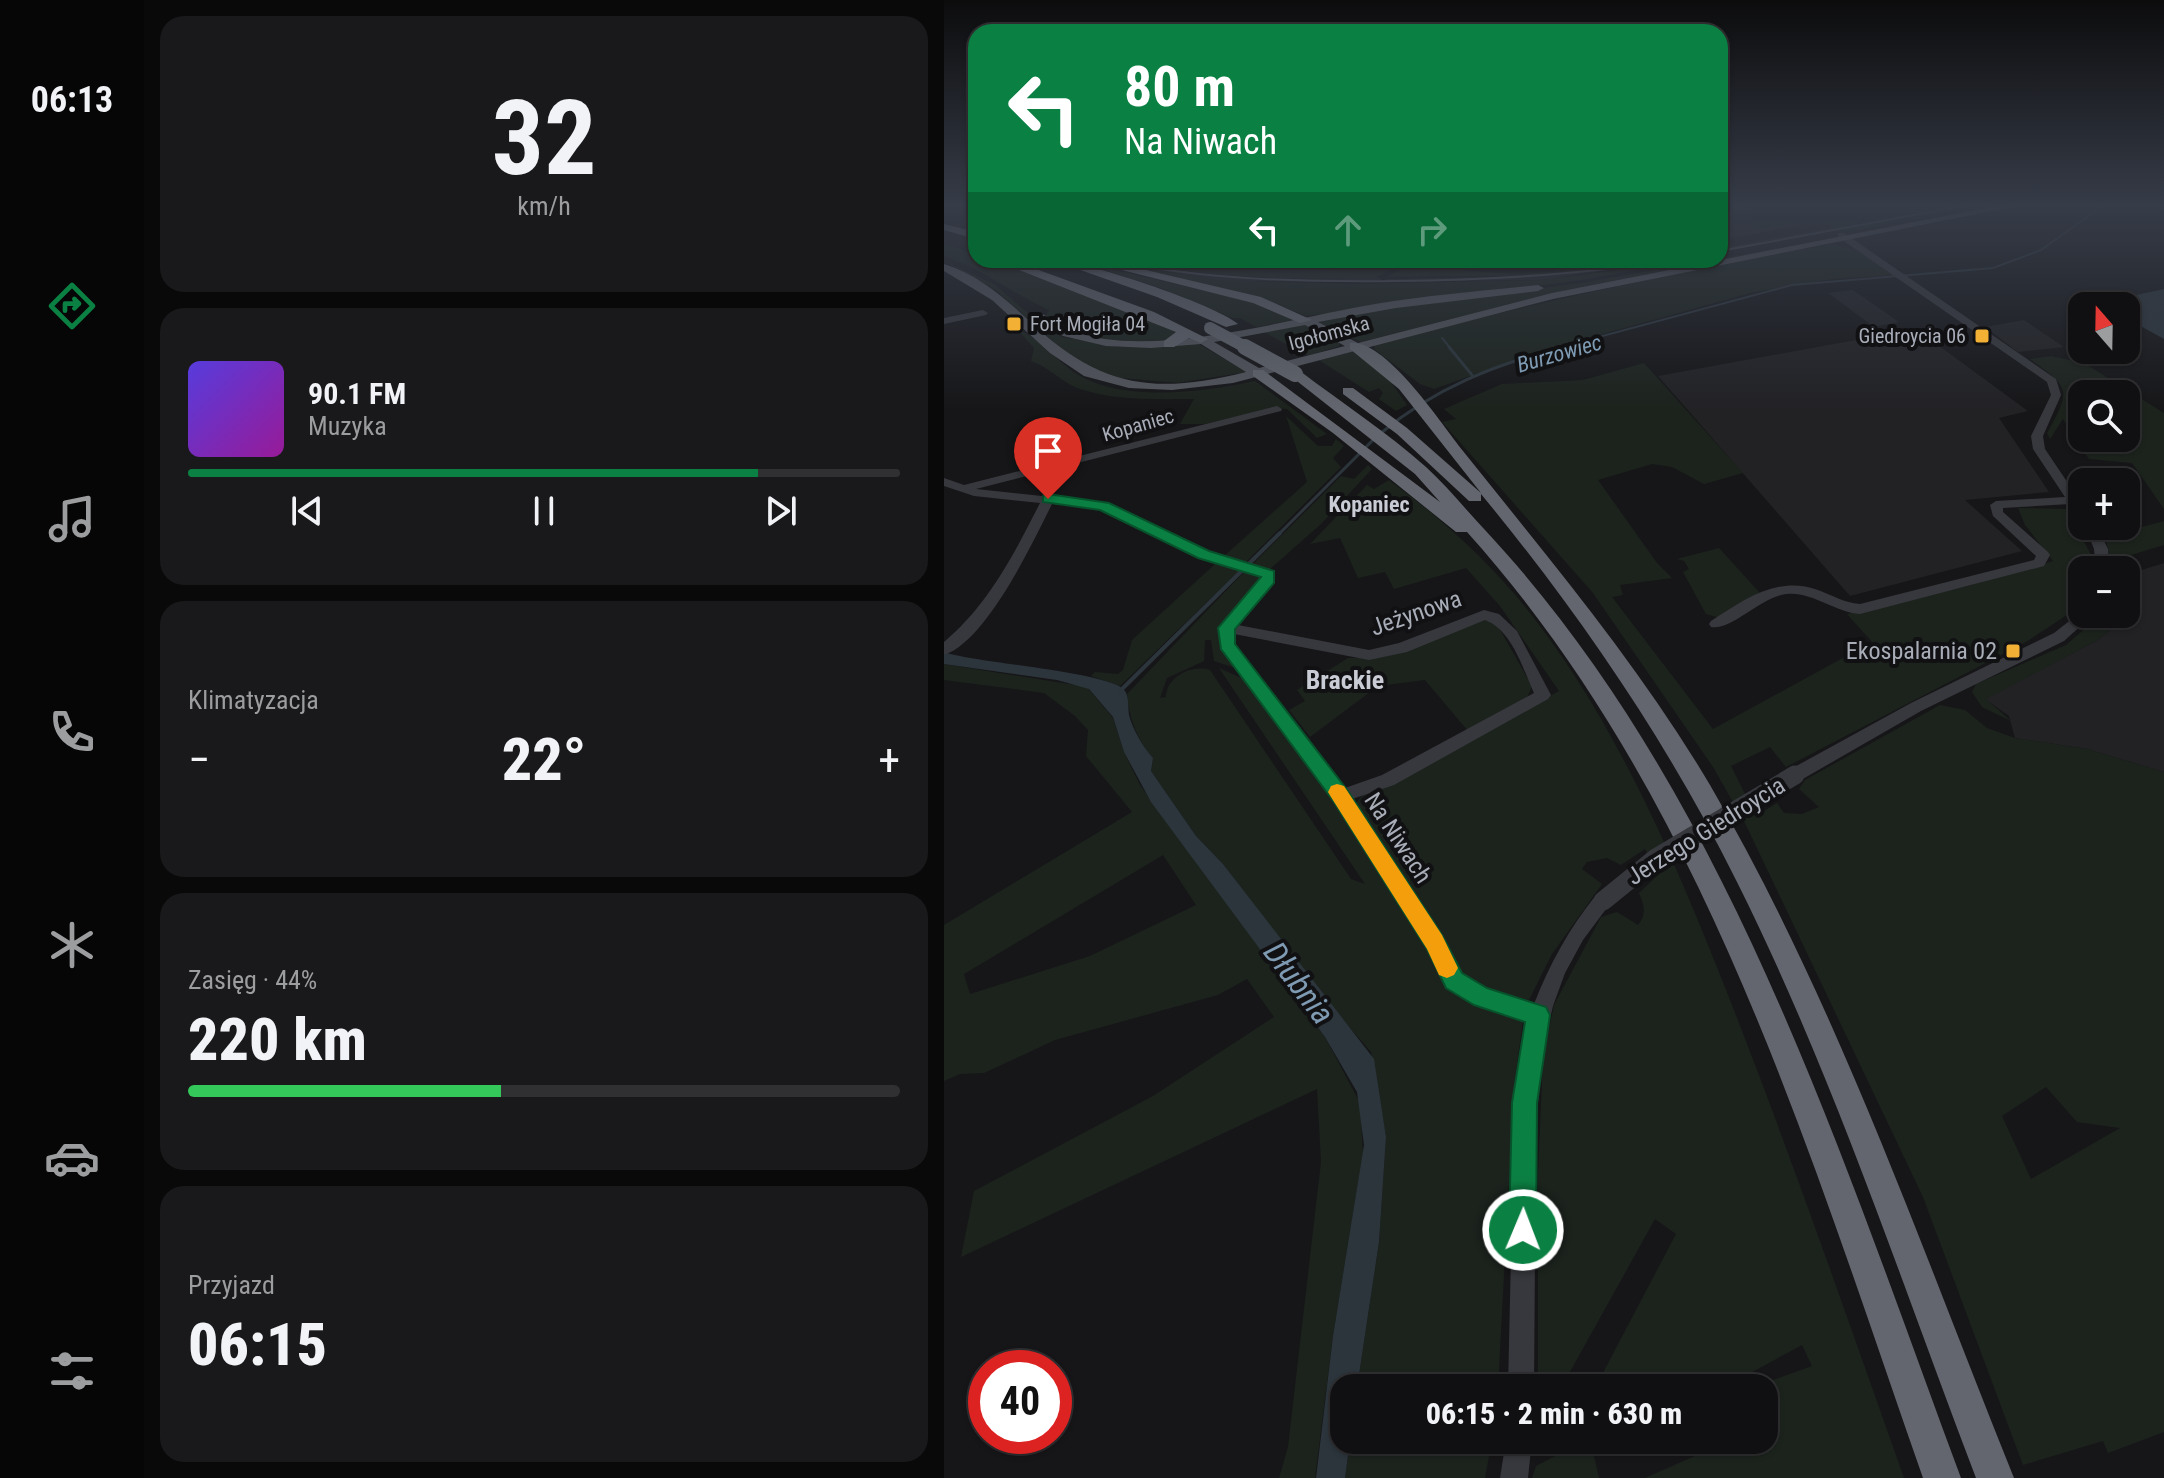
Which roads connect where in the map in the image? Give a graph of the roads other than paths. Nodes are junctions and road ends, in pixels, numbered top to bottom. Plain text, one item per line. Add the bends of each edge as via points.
1 (956, 273) edge
2 (976, 273) edge
3 (1034, 273) edge
4 (1063, 273) edge
5 (1097, 273) edge
6 (1143, 273) edge
7 (1629, 273) edge
8 (1662, 273) edge
9 (1898, 273) edge
10 (983, 313) dead end
11 (1305, 320) junction
12 (944, 321) edge
13 (1182, 329) junction
14 (1206, 333) junction
15 (1379, 340) junction
16 (1169, 344) junction
17 (1355, 346) junction
18 (1376, 357) junction
19 (1258, 373) junction
20 (1277, 409) dead end
21 (1416, 454) junction
22 (944, 482) edge
23 (963, 490) junction
24 (2068, 492) edge
25 (1048, 499) junction
26 (2068, 500) edge
27 (1545, 565) junction
28 (1513, 569) junction
29 (1716, 624) dead end
30 (1227, 628) junction
31 (2070, 628) edge
32 (945, 648) edge
33 (1341, 796) junction
34 (1538, 1015) junction
35 (1521, 1374) edge
36 (1517, 1454) edge
37 (1514, 1478) edge
38 (1942, 1478) edge
39 (1995, 1478) edge

1 - 19 main road, Igołomska via 987,288 1066,359 1097,376 1181,386
2 - 16 main road, Igołomska via 999,283 1048,325 1071,337 1117,345
3 - 13 highway
4 - 14 highway via 1136,296
5 - 21 highway via 1231,324 1325,376
6 - 11 highway via 1257,300
7 - 11 main road, Igołomska
8 - 15 main road, Igołomska
9 - 24 street via 2052,381 2056,395 2037,436 2039,449
10 - 12 street
11 - 14 main road, Igołomska
11 - 17 main road
13 - 14 highway
13 - 16 highway via 1183,337
14 - 16 main road, Igołomska
14 - 19 main road
14 - 21 highway, bridge via 1295,374
15 - 17 main road, Igołomska
15 - 18 highway via 1372,346
17 - 18 highway
17 - 19 main road, Igołomska
18 - 27 highway
19 - 28 highway
20 - 23 street, Kopaniec
21 - 27 highway
21 - 28 highway
22 - 23 street
23 - 25 street
25 - 30 street via 1111,509 1204,555 1265,573 1269,580
25 - 32 street via 986,608
26 - 29 street via 1996,505 1997,513 2043,555 2039,563 1860,609 1784,588
27 - 39 highway via 1670,741 1776,935 1879,1173
28 - 38 highway via 1604,694 1707,884 1808,1117
30 - 33 street, Na Niwach via 1227,645
30 - 33 street, Jeżynowa via 1369,655 1402,648 1484,615 1496,617 1509,630 1543,695 1388,780
31 - 34 street, Jerzego Giedroycia, bridge via 1916,707 1656,858 1603,901 1564,952
33 - 34 street, Na Niwach via 1454,981 1482,998
34 - 35 street, Jerzego Giedroycia via 1525,1103
36 - 37 street

